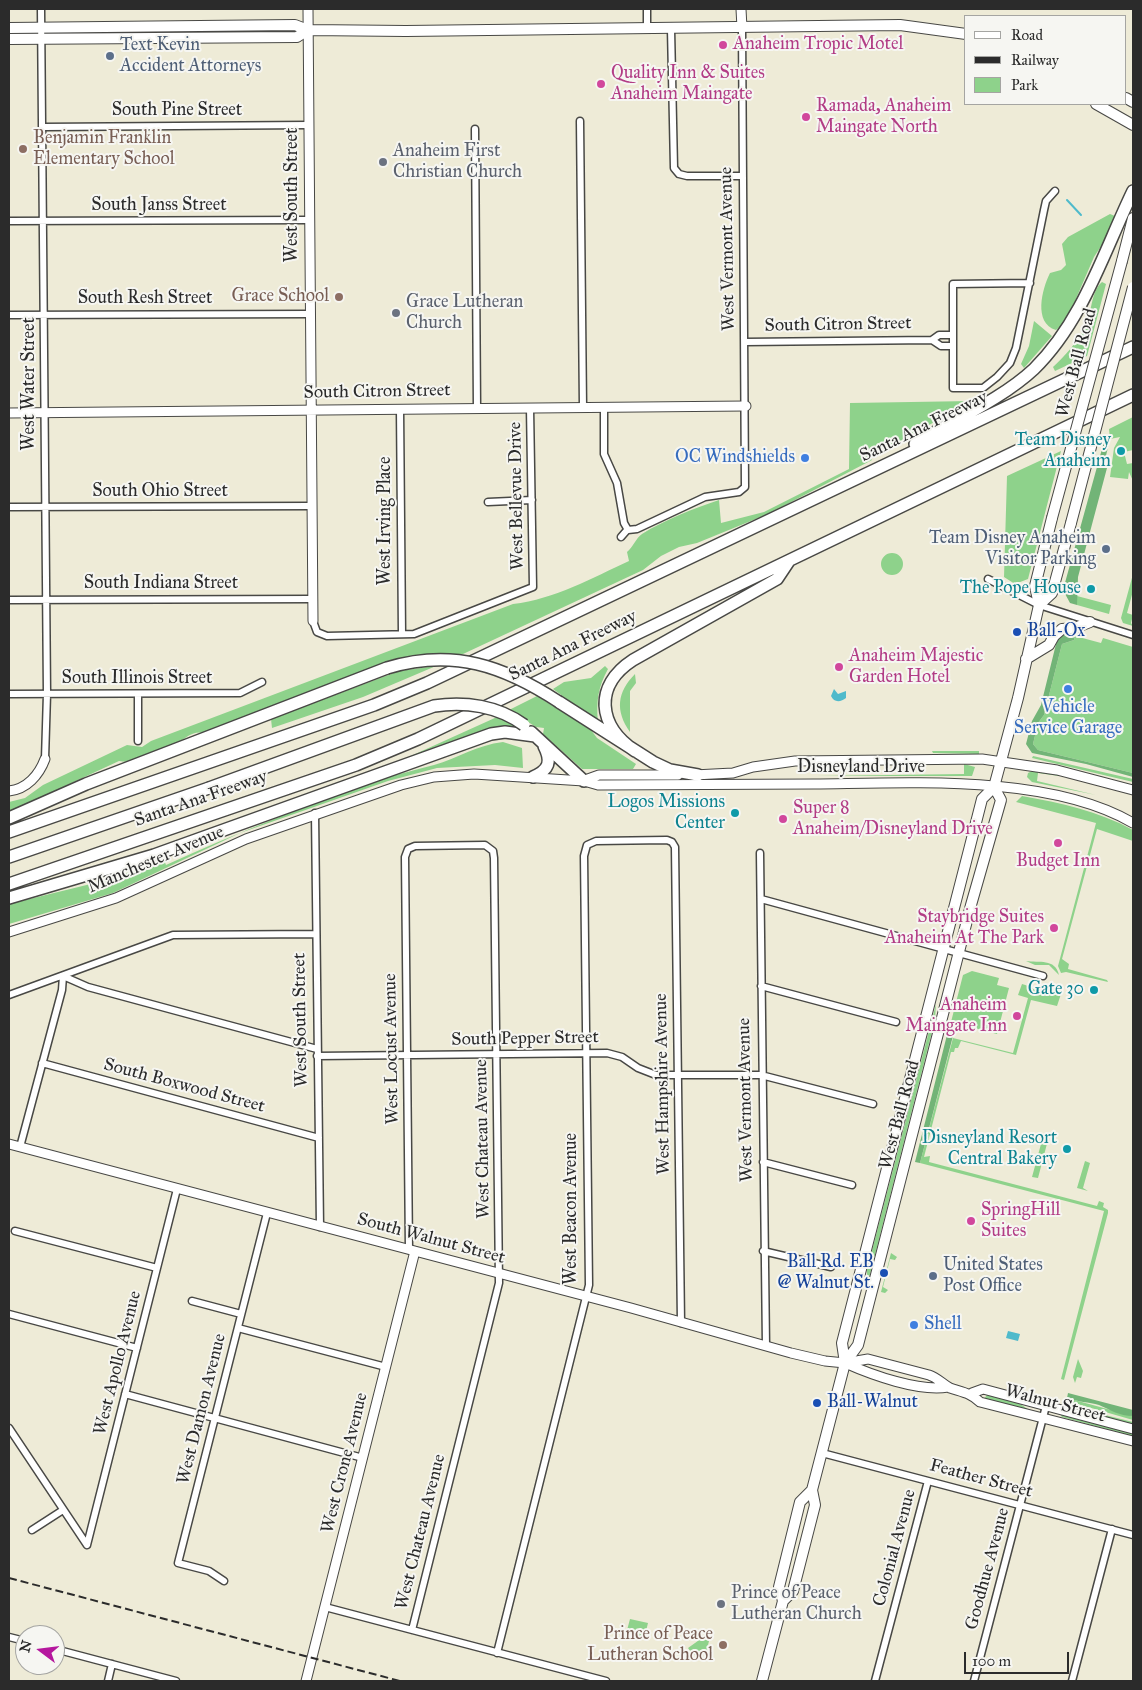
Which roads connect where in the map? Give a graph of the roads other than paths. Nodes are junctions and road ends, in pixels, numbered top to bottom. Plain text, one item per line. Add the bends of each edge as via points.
1 (41, 9) edge
2 (308, 9) edge
3 (647, 9) edge
4 (742, 9) edge
5 (9, 28) edge
6 (41, 28) junction
7 (742, 28) junction
8 (647, 29) junction
9 (671, 29) junction
10 (308, 30) junction
11 (964, 34) edge
12 (9, 39) edge
13 (41, 39) junction
14 (1098, 105) edge
15 (580, 121) dead end
16 (1133, 124) edge
17 (309, 125) junction
18 (44, 127) junction
19 (475, 129) dead end
20 (743, 176) junction
21 (1055, 191) dead end
22 (1133, 191) edge
23 (1133, 218) edge
24 (310, 220) junction
25 (9, 221) edge
26 (43, 221) junction
27 (1030, 284) junction
28 (1133, 287) edge
29 (44, 314) junction
30 (311, 314) junction
31 (9, 315) edge
32 (953, 334) junction
33 (932, 340) junction
34 (745, 342) junction
35 (953, 346) junction
36 (1133, 347) edge
37 (1133, 396) edge
38 (746, 406) junction
39 (583, 407) junction
40 (604, 407) junction
41 (477, 408) junction
42 (530, 408) junction
43 (312, 409) junction
44 (400, 409) junction
45 (45, 413) junction
46 (9, 414) edge
47 (848, 483) junction
48 (532, 500) junction
49 (488, 502) dead end
50 (312, 506) junction
51 (9, 507) edge
52 (46, 507) junction
53 (628, 529) junction
54 (622, 538) dead end
55 (790, 560) junction
56 (988, 579) dead end
57 (313, 599) junction
58 (9, 600) edge
59 (47, 600) junction
60 (1039, 605) junction
61 (313, 621) joint
62 (1090, 622) junction
63 (402, 634) junction
64 (1133, 635) edge
65 (1026, 659) junction
66 (262, 682) dead end
67 (9, 694) edge
68 (48, 694) junction
69 (138, 694) junction
70 (538, 739) junction
71 (138, 741) dead end
72 (635, 751) junction
73 (45, 759) joint
74 (1001, 761) junction
75 (698, 775) junction
76 (533, 777) junction
77 (584, 780) junction
78 (994, 787) junction
79 (1133, 790) edge
80 (9, 791) edge
81 (315, 813) junction
82 (9, 818) edge
83 (1133, 823) edge
84 (9, 832) edge
85 (674, 844) joint
86 (491, 848) joint
87 (760, 853) dead end
88 (9, 856) edge
89 (9, 884) edge
90 (9, 898) edge
91 (761, 899) junction
92 (9, 932) edge
93 (316, 934) junction
94 (943, 950) junction
95 (959, 954) junction
96 (63, 976) junction
97 (1043, 976) dead end
98 (761, 986) junction
99 (9, 995) edge
100 (896, 1022) dead end
101 (317, 1052) junction
102 (587, 1052) junction
103 (497, 1054) junction
104 (407, 1055) junction
105 (42, 1063) junction
106 (761, 1075) junction
107 (678, 1076) junction
108 (874, 1104) dead end
109 (319, 1138) junction
110 (9, 1144) edge
111 (20, 1147) junction
112 (763, 1162) junction
113 (852, 1185) dead end
114 (178, 1189) junction
115 (267, 1213) junction
116 (320, 1227) junction
117 (15, 1231) dead end
118 (412, 1251) junction
119 (763, 1251) junction
120 (157, 1268) junction
121 (831, 1268) dead end
122 (499, 1274) junction
123 (586, 1297) junction
124 (192, 1301) dead end
125 (9, 1314) edge
126 (241, 1314) junction
127 (681, 1323) junction
128 (238, 1328) junction
129 (766, 1346) junction
130 (137, 1348) junction
131 (845, 1363) junction
132 (386, 1367) junction
133 (972, 1393) junction
134 (125, 1394) junction
135 (1046, 1406) junction
136 (216, 1417) junction
137 (1043, 1418) junction
138 (1133, 1428) edge
139 (10, 1431) edge
140 (1133, 1441) edge
141 (822, 1452) junction
142 (363, 1458) junction
143 (928, 1480) junction
144 (812, 1490) junction
145 (1020, 1505) junction
146 (63, 1510) junction
147 (1112, 1529) junction
148 (32, 1530) dead end
149 (1133, 1534) edge
150 (224, 1581) dead end
151 (783, 1601) junction
152 (325, 1607) junction
153 (412, 1630) junction
154 (65, 1652) edge
155 (497, 1652) junction
156 (112, 1664) junction
157 (108, 1681) edge
158 (176, 1681) edge
159 (306, 1681) edge
160 (606, 1681) edge
161 (762, 1681) edge
162 (876, 1681) edge
163 (974, 1681) edge
164 (1072, 1681) edge

1 - 6 street, West Water Street
2 - 10 street, West South Street
3 - 8 street
4 - 7 street, West Vermont Avenue
5 - 6 main road
6 - 10 main road via 294,25
6 - 13 street, West Water Street
7 - 9 main road
7 - 11 main road via 900,25
7 - 20 street, West Vermont Avenue
8 - 9 main road
8 - 10 main road
9 - 20 street via 673,158 676,171 687,176
10 - 13 main road via 297,37
10 - 17 street, West South Street
12 - 13 main road
13 - 18 street, West Water Street
14 - 16 main road
15 - 39 street
17 - 18 street, South Pine Street
17 - 24 street, West South Street
18 - 26 street, West Water Street
19 - 41 street
20 - 34 street, West Vermont Avenue
21 - 27 street via 1046,201
22 - 47 highway via 1081,305 1033,369 995,396
23 - 60 main road, West Ball Road, bridge via 1035,586
24 - 26 street, South Janss Street
24 - 30 street, West South Street
25 - 26 street, South Janss Street
26 - 29 street, West Water Street
27 - 32 street via 953,284
27 - 35 street via 1016,348 1010,363 997,377 983,388 953,388
28 - 60 main road, West Ball Road, bridge via 1052,592
29 - 30 street, South Resh Street
29 - 31 street, South Resh Street
29 - 45 street, West Water Street
30 - 43 street, West South Street
32 - 33 street, South Citron Street via 939,335
32 - 35 street
33 - 34 street, South Citron Street
33 - 35 street, South Citron Street via 941,346
34 - 38 street, West Vermont Avenue
36 - 47 highway, Santa Ana Freeway
37 - 55 highway, Santa Ana Freeway
38 - 40 street, South Citron Street
38 - 53 street, West Vermont Avenue via 746,480 743,489 710,495 638,529
39 - 40 street, South Citron Street
39 - 42 street, South Citron Street
40 - 53 street via 604,454 618,482 624,523
41 - 42 street, South Citron Street
41 - 44 street, South Citron Street
42 - 48 street, West Bellevue Drive
43 - 44 street, South Citron Street
43 - 45 street, South Citron Street
43 - 50 street, West South Street
44 - 63 street, West Irving Place
45 - 46 street, South Citron Street
45 - 52 street, West Water Street
47 - 84 highway, Santa Ana Freeway via 427,683 374,705
48 - 49 street
48 - 63 street, West Bellevue Drive via 533,587 414,634
50 - 52 street, South Ohio Street
50 - 57 street, West South Street
51 - 52 street, South Ohio Street
52 - 59 street, West Water Street
53 - 54 street
55 - 72 highway via 777,579 633,660 614,675 605,700 606,717 614,733
55 - 89 highway, Santa Ana Freeway via 474,714 356,765
56 - 60 street
57 - 59 street, South Indiana Street
57 - 61 street, West South Street
58 - 59 street, South Indiana Street
59 - 68 street, West Water Street
60 - 62 street
60 - 65 main road, West Ball Road
61 - 63 street, West Bellevue Drive via 317,632 327,636
62 - 64 street
62 - 65 main road via 1062,629 1049,645
65 - 74 main road, West Ball Road
66 - 69 street, South Illinois Street via 240,693
67 - 68 street, South Illinois Street
68 - 69 street, South Illinois Street
68 - 73 street, West Water Street
69 - 71 street
70 - 76 highway via 550,756 549,765 544,772
70 - 77 highway
70 - 88 highway, bridge via 507,715 476,705 434,706
70 - 90 highway via 505,732 491,734 154,855
72 - 75 highway via 670,770
72 - 82 highway, bridge via 516,676 481,664 428,660 387,668 86,784
73 - 80 street via 33,780 18,790
74 - 75 street, Disneyland Drive via 926,758 795,761 733,773
74 - 78 main road, West Ball Road
74 - 79 street, Disneyland Drive via 1067,772
75 - 77 street, Disneyland Drive via 599,775
76 - 77 street, Disneyland Drive
76 - 81 street, Disneyland Drive via 474,774 434,777
77 - 78 street, Disneyland Drive via 598,785 874,783
78 - 83 street, Disneyland Drive via 1067,798 1109,810
78 - 94 main road, West Ball Road via 982,799
78 - 95 main road, West Ball Road via 1002,800
81 - 92 street, Manchester Avenue via 234,844 116,898
81 - 93 street, West South Street
85 - 102 street, West Beacon Avenue via 667,840 592,841 587,845 584,856
85 - 107 street, West Hampshire Avenue
86 - 103 street, West Chateau Avenue via 494,858
86 - 104 street, West Locust Avenue via 436,845 408,849 404,859
87 - 91 street, West Vermont Avenue
91 - 94 street via 907,937
91 - 98 street, West Vermont Avenue
93 - 96 street via 173,935
93 - 101 street, West South Street
94 - 95 street
94 - 131 main road, West Ball Road via 842,1343
95 - 97 street
95 - 131 main road, West Ball Road via 858,1345
96 - 99 street
96 - 101 street, South Pepper Street via 88,987
96 - 105 street
98 - 100 street
98 - 106 street, West Vermont Avenue
101 - 104 street, South Pepper Street
101 - 109 street, West South Street
102 - 103 street, South Pepper Street
102 - 107 street, South Pepper Street via 613,1054 650,1074
102 - 123 street, West Beacon Avenue via 590,1285
103 - 104 street, South Pepper Street
103 - 122 street, West Chateau Avenue
104 - 118 street, West Locust Avenue
105 - 109 street, South Boxwood Street
105 - 111 street
106 - 107 street, South Pepper Street
106 - 108 street, South Pepper Street
106 - 112 street, West Vermont Avenue
107 - 127 street, West Hampshire Avenue
109 - 116 street, West South Street
110 - 111 street, South Walnut Street
111 - 114 street, South Walnut Street
112 - 113 street
112 - 119 street, West Vermont Avenue
114 - 115 street, South Walnut Street
114 - 120 street, West Apollo Avenue
115 - 116 street, South Walnut Street
115 - 126 street, West Damon Avenue
116 - 118 street, South Walnut Street
117 - 120 street
118 - 122 street, South Walnut Street
118 - 132 street, West Crone Avenue
119 - 121 street
119 - 129 street, West Vermont Avenue
120 - 130 street, West Apollo Avenue
122 - 123 street, South Walnut Street
122 - 153 street, West Chateau Avenue
123 - 127 street, South Walnut Street
123 - 155 street, West Beacon Avenue
124 - 126 street
125 - 130 street
126 - 128 street, West Damon Avenue
127 - 129 street, South Walnut Street
128 - 132 street
128 - 136 street, West Damon Avenue
129 - 131 street, South Walnut Street
130 - 134 street, West Apollo Avenue
131 - 133 street, Walnut Street via 865,1372 935,1390 948,1387
131 - 141 main road, West Ball Road
132 - 142 street, West Crone Avenue
133 - 135 street, Walnut Street via 983,1389
133 - 137 street, Walnut Street via 980,1402
134 - 136 street
134 - 146 street, West Apollo Avenue via 87,1545
135 - 137 street, Goodhue Avenue
135 - 138 street, Walnut Street
136 - 142 street
136 - 150 street, West Damon Avenue via 178,1563 209,1571
137 - 140 street, Walnut Street
137 - 145 street, Goodhue Avenue
139 - 146 street
141 - 143 street, Feather Street
141 - 144 main road, West Ball Road
142 - 152 street, West Crone Avenue
143 - 145 street, Feather Street
143 - 162 street, Colonial Avenue
144 - 151 main road, West Ball Road via 815,1505 793,1591
144 - 151 main road, West Ball Road via 800,1502 779,1587
145 - 147 street, Feather Street
145 - 163 street, Goodhue Avenue
146 - 148 street
147 - 149 street, Feather Street
147 - 164 street
151 - 161 main road, West Ball Road
152 - 153 street
152 - 159 street, West Crone Avenue
153 - 155 street
154 - 156 street
155 - 160 street
156 - 157 street
156 - 158 street

